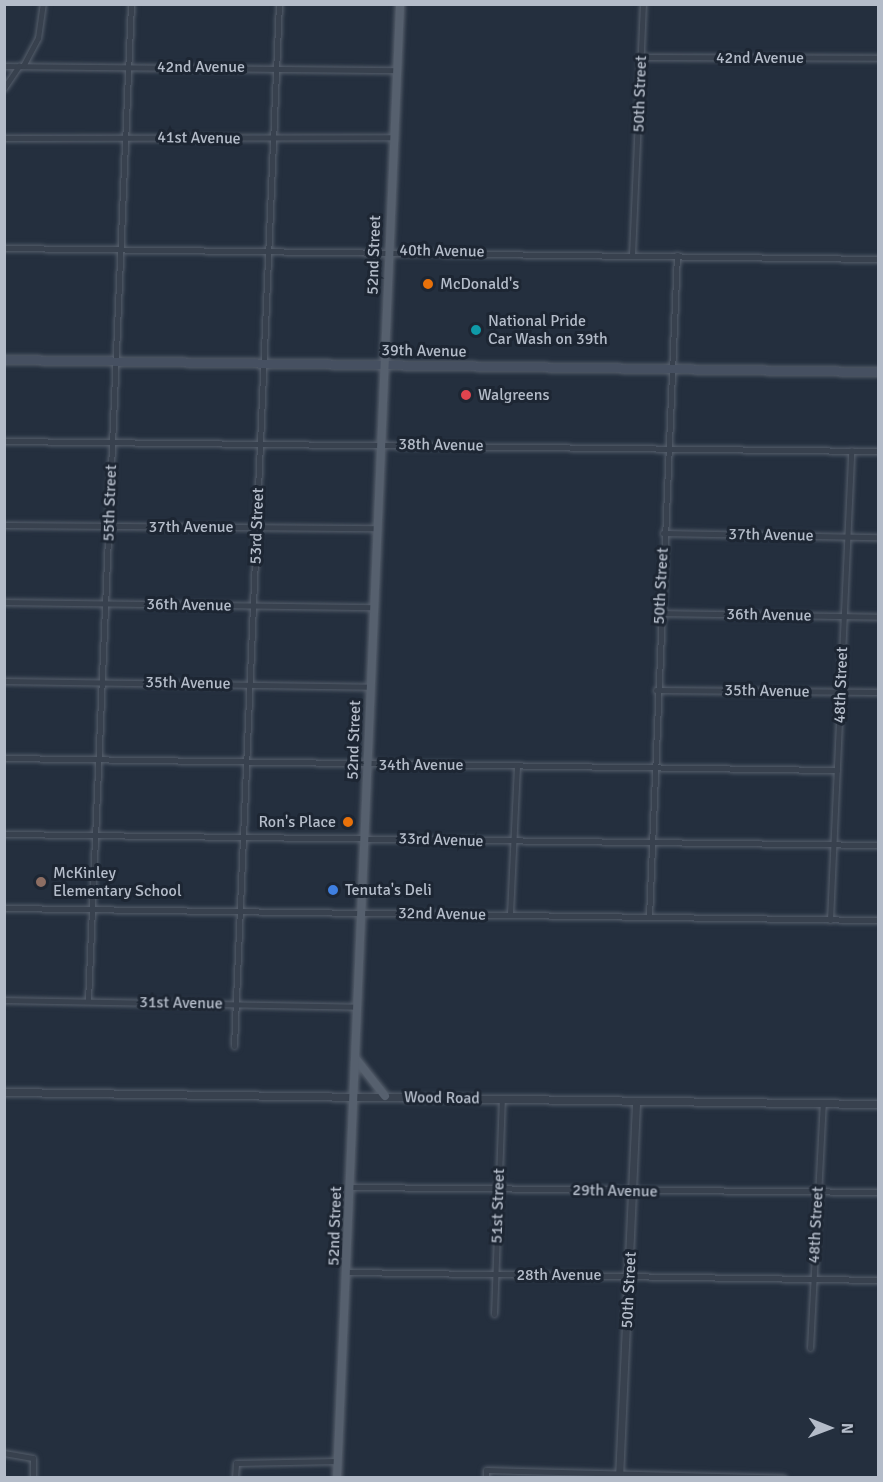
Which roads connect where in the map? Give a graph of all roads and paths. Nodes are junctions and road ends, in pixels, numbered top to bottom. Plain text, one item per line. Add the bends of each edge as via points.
1 (43, 4) edge
2 (131, 4) edge
3 (279, 4) edge
4 (400, 4) edge
5 (643, 4) edge
6 (642, 57) junction
7 (879, 58) edge
8 (4, 66) edge
9 (21, 66) junction
10 (128, 67) junction
11 (276, 67) junction
12 (397, 70) junction
13 (4, 88) edge
14 (127, 137) junction
15 (394, 137) junction
16 (4, 138) edge
17 (273, 139) junction
18 (4, 248) edge
19 (122, 249) junction
20 (269, 250) junction
21 (389, 251) junction
22 (632, 255) junction
23 (677, 255) junction
24 (879, 259) edge
25 (4, 360) edge
26 (117, 360) junction
27 (265, 362) junction
28 (385, 364) junction
29 (671, 367) junction
30 (879, 372) edge
31 (4, 441) edge
32 (112, 441) junction
33 (261, 443) junction
34 (381, 445) junction
35 (668, 448) junction
36 (851, 450) junction
37 (879, 451) edge
38 (4, 525) edge
39 (109, 526) junction
40 (257, 527) junction
41 (377, 528) junction
42 (663, 533) junction
43 (847, 537) junction
44 (879, 537) edge
45 (4, 602) edge
46 (106, 604) junction
47 (254, 606) junction
48 (373, 607) junction
49 (659, 613) junction
50 (844, 616) junction
51 (879, 616) edge
52 (4, 681) edge
53 (102, 682) junction
54 (251, 684) junction
55 (371, 687) junction
56 (656, 690) junction
57 (841, 692) junction
58 (879, 692) edge
59 (4, 758) edge
60 (99, 760) junction
61 (246, 761) junction
62 (368, 764) junction
63 (517, 766) junction
64 (652, 770) junction
65 (837, 770) junction
66 (4, 834) edge
67 (96, 835) junction
68 (243, 837) junction
69 (364, 838) junction
70 (514, 842) junction
71 (650, 843) junction
72 (833, 845) junction
73 (879, 845) edge
74 (4, 908) edge
75 (92, 909) junction
76 (241, 912) junction
77 (362, 912) junction
78 (510, 914) junction
79 (649, 917) junction
80 (830, 920) junction
81 (879, 920) edge
82 (4, 1000) edge
83 (88, 1001) junction
84 (236, 1004) junction
85 (357, 1007) junction
86 (234, 1046) dead end
87 (355, 1058) junction
88 (4, 1092) edge
89 (354, 1095) junction
90 (385, 1096) junction
91 (502, 1099) junction
92 (636, 1102) junction
93 (823, 1102) junction
94 (879, 1104) edge
95 (351, 1187) junction
96 (499, 1189) junction
97 (633, 1191) junction
98 (817, 1192) junction
99 (879, 1192) edge
100 (348, 1272) junction
101 (496, 1275) junction
102 (630, 1276) junction
103 (813, 1279) junction
104 (879, 1280) edge
105 (494, 1314) dead end
106 (810, 1348) dead end
107 (4, 1453) edge
108 (338, 1461) junction
109 (619, 1475) edge
110 (33, 1478) edge
111 (235, 1478) edge
112 (337, 1478) edge
113 (486, 1478) edge
114 (784, 1478) edge

1 - 9 street via 38,38
2 - 10 street, 55th Street
3 - 11 street, 53rd Street
4 - 12 main road, 52nd Street
5 - 6 street, 50th Street
6 - 7 street, 42nd Avenue
6 - 22 street, 50th Street
8 - 9 street, 42nd Avenue
9 - 10 street, 42nd Avenue
9 - 13 street
10 - 11 street, 42nd Avenue
10 - 14 street, 55th Street
11 - 12 street, 42nd Avenue
11 - 17 street, 53rd Street
12 - 15 main road, 52nd Street
14 - 16 street, 41st Avenue
14 - 17 street, 41st Avenue
14 - 19 street, 55th Street
15 - 17 street, 41st Avenue
15 - 21 main road, 52nd Street
17 - 20 street, 53rd Street
18 - 19 street, 40th Avenue
19 - 20 street, 40th Avenue
19 - 26 street, 55th Street
20 - 21 street, 40th Avenue
20 - 27 street, 53rd Street
21 - 22 street, 40th Avenue
21 - 28 main road, 52nd Street
22 - 23 street, 40th Avenue
23 - 24 street, 40th Avenue
23 - 29 street, 50th Street
25 - 26 main road, 39th Avenue
26 - 27 main road, 39th Avenue
26 - 32 street, 55th Street
27 - 28 main road, 39th Avenue
27 - 33 street, 53rd Street
28 - 29 main road, 39th Avenue
28 - 34 main road, 52nd Street
29 - 30 main road, 39th Avenue
29 - 35 street, 50th Street
31 - 32 street, 38th Avenue
32 - 33 street, 38th Avenue
32 - 39 street, 55th Street
33 - 34 street, 38th Avenue
33 - 40 street, 53rd Street
34 - 35 street, 38th Avenue
34 - 41 main road, 52nd Street
35 - 36 street, 38th Avenue
35 - 42 street, 50th Street
36 - 37 street, 38th Avenue
36 - 43 street, 48th Street
38 - 39 street, 37th Avenue
39 - 40 street, 37th Avenue
39 - 46 street, 55th Street
40 - 41 street, 37th Avenue
40 - 47 street, 53rd Street
41 - 48 main road, 52nd Street
42 - 43 street, 37th Avenue
42 - 49 street, 50th Street
43 - 44 street, 37th Avenue
43 - 50 street, 48th Street
45 - 46 street, 36th Avenue
46 - 47 street, 36th Avenue
46 - 53 street, 55th Street
47 - 48 street, 36th Avenue
47 - 54 street, 53rd Street
48 - 55 main road, 52nd Street
49 - 50 street, 36th Avenue
49 - 56 street, 50th Street
50 - 51 street, 36th Avenue
50 - 57 street, 48th Street
52 - 53 street, 35th Avenue
53 - 54 street, 35th Avenue
53 - 60 street, 55th Street
54 - 55 street, 35th Avenue
54 - 61 street, 53rd Street
55 - 62 main road, 52nd Street
56 - 57 street, 35th Avenue
56 - 64 street, 50th Street
57 - 58 street, 35th Avenue
57 - 65 street, 48th Street
59 - 60 street, 34th Avenue
60 - 61 street, 34th Avenue
60 - 67 street, 55th Street
61 - 62 street, 34th Avenue
61 - 68 street, 53rd Street
62 - 63 street, 34th Avenue
62 - 69 main road, 52nd Street
63 - 64 street, 34th Avenue
63 - 70 street
64 - 65 street, 34th Avenue
64 - 71 street, 50th Street
65 - 72 street, 48th Street
66 - 67 street, 33rd Avenue
67 - 68 street, 33rd Avenue
67 - 75 street, 55th Street
68 - 69 street, 33rd Avenue
68 - 76 street, 53rd Street
69 - 70 street, 33rd Avenue
69 - 77 main road, 52nd Street
70 - 71 street, 33rd Avenue
70 - 78 street
71 - 72 street, 33rd Avenue
71 - 79 street, 50th Street
72 - 73 street, 33rd Avenue
72 - 80 street, 48th Street
74 - 75 street, 32nd Avenue
75 - 76 street, 32nd Avenue
75 - 83 street, 55th Street
76 - 77 street, 32nd Avenue
76 - 84 street, 53rd Street
77 - 78 street, 32nd Avenue
77 - 85 main road, 52nd Street
78 - 79 street, 32nd Avenue
79 - 80 street, 32nd Avenue
80 - 81 street, 32nd Avenue
82 - 83 street, 31st Avenue
83 - 84 street, 31st Avenue
84 - 85 street, 31st Avenue
84 - 86 street, 53rd Street
85 - 87 main road, 52nd Street
87 - 89 main road, 52nd Street
87 - 90 main road
88 - 89 street, Wood Road
89 - 90 street, Wood Road
89 - 95 main road, 52nd Street
90 - 91 street, Wood Road
91 - 92 street, Wood Road
91 - 96 street, 51st Street
92 - 93 street, Wood Road
92 - 97 street, 50th Street
93 - 94 street, Wood Road
93 - 98 street, 48th Street
95 - 96 street, 29th Avenue
95 - 100 main road, 52nd Street
96 - 97 street, 29th Avenue
96 - 101 street, 51st Street
97 - 98 street, 29th Avenue
97 - 102 street, 50th Street
98 - 99 street, 29th Avenue
98 - 103 street, 48th Street
100 - 101 street, 28th Avenue
100 - 108 main road, 52nd Street
101 - 102 street, 28th Avenue
101 - 105 street, 51st Street
102 - 103 street, 28th Avenue
102 - 109 street, 50th Street
103 - 104 street, 28th Avenue
103 - 106 street, 48th Street
107 - 110 street via 33,1458
108 - 111 street via 236,1463
108 - 112 main road, 52nd Street
109 - 113 street via 486,1470
109 - 114 street

